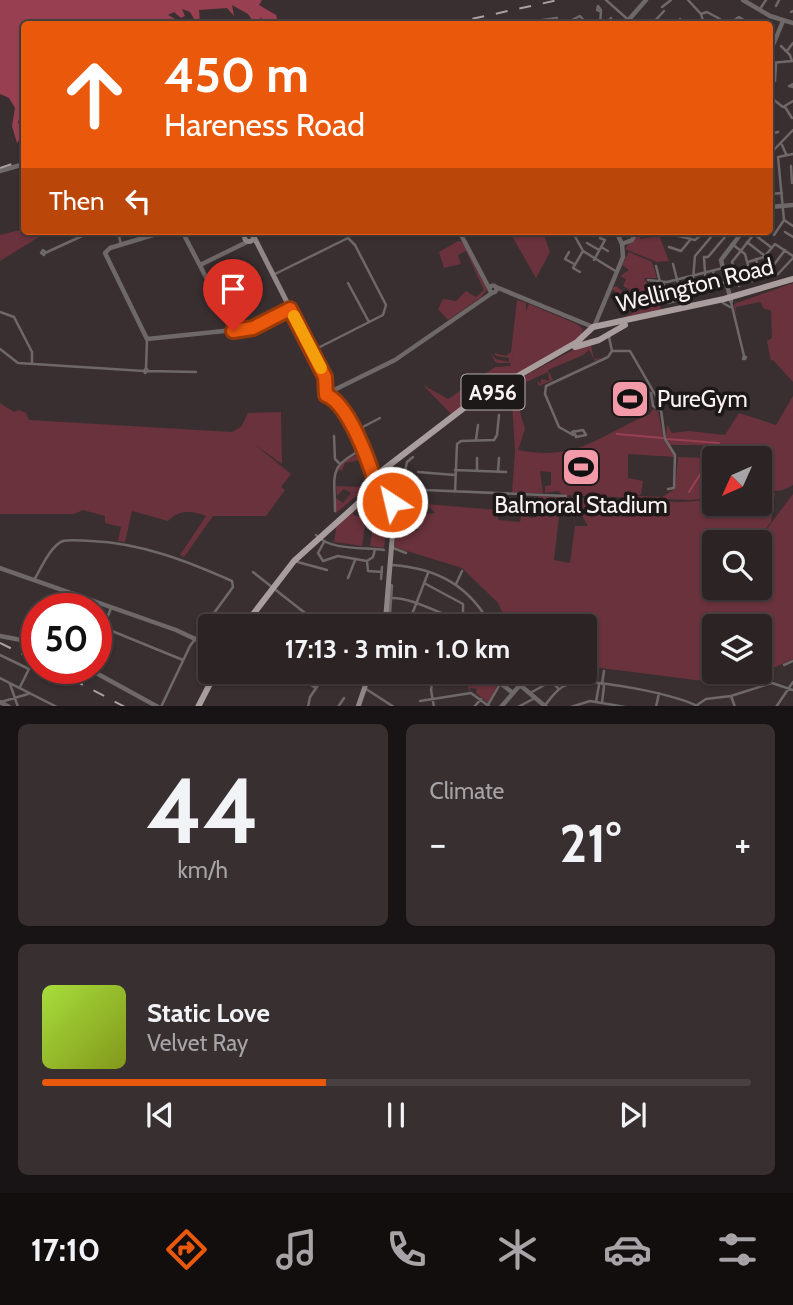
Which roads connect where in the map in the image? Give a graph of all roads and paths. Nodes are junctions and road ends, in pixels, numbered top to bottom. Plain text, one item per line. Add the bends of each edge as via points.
1 (606, 0) edge
2 (646, 0) edge
3 (671, 0) edge
4 (688, 0) edge
5 (743, 0) edge
6 (766, 0) edge
7 (779, 0) edge
8 (776, 6) dead end
9 (601, 10) dead end
10 (759, 10) junction
11 (701, 14) junction
12 (555, 18) dead end
13 (611, 18) dead end
14 (720, 19) dead end
15 (542, 21) edge
16 (570, 21) edge
17 (584, 21) edge
18 (600, 21) edge
19 (609, 21) edge
20 (627, 21) edge
21 (630, 21) edge
22 (654, 21) edge
23 (703, 21) edge
24 (732, 21) edge
25 (746, 21) edge
26 (783, 21) junction
27 (793, 23) edge
28 (773, 39) edge
29 (777, 41) junction
30 (793, 43) edge
31 (781, 46) dead end
32 (773, 47) edge
33 (785, 51) junction
34 (792, 61) edge
35 (773, 64) edge
36 (776, 64) junction
37 (773, 80) edge
38 (773, 99) edge
39 (793, 101) edge
40 (785, 107) junction
41 (791, 118) edge
42 (793, 131) edge
43 (782, 145) dead end
44 (773, 151) edge
45 (793, 154) edge
46 (786, 155) junction
47 (21, 165) edge
48 (790, 166) dead end
49 (0, 171) edge
50 (792, 183) edge
51 (781, 184) junction
52 (782, 193) junction
53 (773, 194) edge
54 (793, 204) edge
55 (783, 205) junction
56 (773, 207) edge
57 (793, 214) edge
58 (784, 215) junction
59 (784, 220) junction
60 (793, 225) edge
61 (84, 235) edge
62 (119, 235) edge
63 (153, 235) edge
64 (184, 235) edge
65 (250, 235) edge
66 (461, 235) edge
67 (574, 235) edge
68 (618, 235) edge
69 (631, 235) edge
70 (680, 235) edge
71 (702, 235) edge
72 (713, 235) edge
73 (727, 235) edge
74 (730, 235) edge
75 (740, 235) edge
76 (750, 235) edge
77 (756, 235) edge
78 (774, 235) dead end
79 (634, 237) joint
80 (793, 237) edge
81 (600, 238) dead end
82 (690, 240) junction
83 (734, 242) junction
84 (747, 242) junction
85 (587, 243) dead end
86 (622, 244) junction
87 (121, 245) junction
88 (600, 248) junction
89 (772, 248) junction
90 (671, 249) dead end
91 (785, 250) junction
92 (583, 251) junction
93 (608, 251) dead end
94 (741, 251) junction
95 (569, 252) dead end
96 (45, 253) dead end
97 (765, 256) junction
98 (793, 257) edge
99 (594, 260) junction
100 (755, 260) junction
101 (748, 262) junction
102 (575, 264) junction
103 (673, 264) dead end
104 (200, 265) junction
105 (656, 266) dead end
106 (723, 268) junction
107 (713, 271) junction
108 (580, 272) dead end
109 (617, 272) junction
110 (703, 273) junction
111 (273, 275) junction
112 (694, 276) junction
113 (751, 276) junction
114 (737, 279) junction
115 (648, 280) dead end
116 (677, 280) junction
117 (793, 280) edge
118 (662, 282) junction
119 (726, 282) junction
120 (348, 283) dead end
121 (716, 284) junction
122 (738, 286) dead end
123 (492, 289) junction
124 (691, 302) dead end
125 (729, 303) junction
126 (290, 309) junction
127 (0, 312) edge
128 (597, 312) junction
129 (574, 320) junction
130 (369, 322) junction
131 (605, 325) junction
132 (593, 327) junction
133 (234, 331) junction
134 (583, 334) junction
135 (609, 334) junction
136 (147, 339) junction
137 (602, 339) junction
138 (590, 342) junction
139 (610, 343) junction
140 (0, 349) edge
141 (312, 351) junction
142 (612, 351) junction
143 (32, 364) junction
144 (747, 366) dead end
145 (146, 370) junction
146 (196, 372) dead end
147 (331, 392) junction
148 (652, 394) junction
149 (658, 408) junction
150 (499, 415) dead end
151 (380, 418) dead end
152 (478, 425) dead end
153 (354, 431) junction
154 (574, 433) dead end
155 (334, 436) dead end
156 (477, 440) junction
157 (363, 449) junction
158 (413, 457) dead end
159 (477, 458) dead end
160 (499, 458) dead end
161 (339, 463) junction
162 (477, 471) junction
163 (418, 472) dead end
164 (455, 472) junction
165 (498, 472) junction
166 (506, 472) dead end
167 (675, 476) dead end
168 (381, 482) junction
169 (401, 489) junction
170 (425, 491) junction
171 (455, 492) junction
172 (566, 496) dead end
173 (335, 511) dead end
174 (424, 514) dead end
175 (410, 517) dead end
176 (397, 521) junction
177 (319, 538) junction
178 (393, 548) junction
179 (375, 549) junction
180 (384, 550) dead end
181 (406, 552) dead end
182 (355, 560) junction
183 (294, 561) junction
184 (367, 561) junction
185 (392, 565) junction
186 (382, 567) dead end
187 (0, 568) edge
188 (327, 570) dead end
189 (368, 571) junction
190 (462, 571) dead end
191 (253, 572) dead end
192 (382, 572) junction
193 (428, 573) junction
194 (365, 575) dead end
195 (348, 578) dead end
196 (382, 579) dead end
197 (34, 580) junction
198 (424, 583) junction
199 (456, 584) junction
200 (271, 586) junction
201 (70, 593) edge
202 (390, 598) junction
203 (417, 601) junction
204 (112, 608) edge
205 (305, 613) joint
206 (251, 614) edge
207 (308, 614) edge
208 (386, 614) edge
209 (387, 614) edge
210 (412, 614) edge
211 (447, 614) edge
212 (463, 614) edge
213 (484, 614) edge
214 (112, 631) edge
215 (0, 636) edge
216 (195, 639) junction
217 (21, 640) edge
218 (198, 640) edge
219 (0, 655) edge
220 (183, 660) junction
221 (793, 661) edge
222 (784, 665) dead end
223 (604, 671) dead end
224 (0, 678) edge
225 (112, 681) edge
226 (793, 682) edge
227 (10, 684) junction
228 (211, 684) edge
229 (309, 684) edge
230 (319, 684) edge
231 (366, 684) edge
232 (367, 684) edge
233 (433, 684) edge
234 (547, 684) edge
235 (554, 684) edge
236 (602, 684) junction
237 (503, 685) joint
238 (520, 685) joint
239 (20, 688) junction
240 (316, 688) junction
241 (366, 689) junction
242 (559, 689) junction
243 (791, 689) edge
244 (30, 693) junction
245 (513, 693) junction
246 (659, 693) junction
247 (532, 695) junction
248 (731, 696) junction
249 (15, 698) junction
250 (344, 698) dead end
251 (432, 699) junction
252 (481, 699) junction
253 (420, 701) dead end
254 (0, 702) edge
255 (595, 704) edge
256 (603, 704) edge
257 (388, 705) edge
258 (542, 705) edge
259 (696, 705) edge
260 (9, 706) edge
261 (18, 706) edge
262 (57, 706) edge
263 (160, 706) edge
264 (200, 706) edge
265 (308, 706) edge
266 (317, 706) edge
267 (338, 706) edge
268 (358, 706) edge
269 (394, 706) edge
270 (434, 706) edge
271 (474, 706) edge
272 (489, 706) edge
273 (501, 706) edge
274 (518, 706) edge
275 (571, 706) edge
276 (625, 706) edge
277 (656, 706) edge
278 (735, 706) edge
279 (776, 706) edge

1 - 20 street
2 - 21 street
3 - 22 street
4 - 11 street
5 - 10 street
6 - 10 street
7 - 8 street
9 - 18 street
10 - 26 street
11 - 14 street
11 - 23 street
12 - 15 street
13 - 19 street
16 - 17 street via 579,16
24 - 25 street via 739,15
26 - 27 street
26 - 29 street
28 - 29 street
29 - 32 street
30 - 33 street
31 - 33 street
33 - 34 street
34 - 36 street
35 - 36 street
36 - 37 street
38 - 40 street
39 - 40 street
40 - 41 street
42 - 44 street
43 - 46 street
45 - 46 street
46 - 51 street via 778,157
47 - 49 street
48 - 50 street
50 - 51 street
51 - 52 street
52 - 53 street
52 - 55 street
54 - 55 street
55 - 56 street
55 - 58 street
57 - 58 street
58 - 59 street
59 - 60 street
59 - 78 street
60 - 80 street via 786,232
61 - 96 street
62 - 87 street
63 - 87 street
64 - 104 street
65 - 104 street
65 - 111 main road
66 - 123 street
67 - 92 street
68 - 86 street
69 - 79 street
70 - 82 street
71 - 82 street
72 - 112 street via 694,258
73 - 110 street via 704,257
74 - 83 street
75 - 83 street
76 - 84 street
77 - 89 street
79 - 86 street
81 - 88 street via 605,240
82 - 90 street via 684,250
83 - 94 street
83 - 106 street via 721,260
84 - 94 street
84 - 97 street
85 - 88 street
86 - 109 street
87 - 136 street via 105,253
88 - 93 street
88 - 99 street
89 - 91 street via 776,244
89 - 97 street
91 - 98 street
91 - 100 street via 773,266 758,269
92 - 99 street
92 - 102 street
94 - 101 street
94 - 114 street via 732,262
95 - 102 street via 565,259
97 - 100 street
98 - 113 street via 775,276 752,281
99 - 109 street
100 - 101 street
101 - 113 street
102 - 108 street via 573,268
103 - 116 street
104 - 133 street
105 - 118 street
106 - 107 street
106 - 119 street
107 - 110 street
107 - 121 street
109 - 128 street
110 - 112 street
110 - 121 street via 706,287
111 - 126 main road
111 - 130 street via 350,239 387,307
112 - 116 street
112 - 124 street
113 - 114 street
114 - 122 street
115 - 118 street
116 - 118 street
116 - 118 street via 683,298 671,303
117 - 125 main road, Wellington Road / A956
119 - 121 street
119 - 125 street
120 - 130 street
123 - 129 street
123 - 147 street via 395,360
125 - 131 main road, Wellington Road / A956
125 - 135 main road, Wellington Road / A956 via 641,321
125 - 144 street
126 - 133 street via 253,328
126 - 141 main road
127 - 143 street via 14,317 32,352
128 - 131 street
128 - 132 street
129 - 132 street
129 - 134 street
130 - 141 street
131 - 132 main road, A956
131 - 135 main road
132 - 134 main road, A956
133 - 136 street
134 - 138 main road
134 - 168 main road, A956 via 577,342 469,404
135 - 137 main road, A956
135 - 139 street
136 - 145 street
137 - 138 main road, A956
137 - 139 street
138 - 168 main road, A956 via 552,358 473,405 411,451
139 - 142 street
140 - 143 street via 17,363
141 - 147 main road
142 - 148 street via 633,353
142 - 154 street via 545,388 559,426
143 - 145 street
145 - 146 street
147 - 153 main road
148 - 149 street
148 - 149 street
149 - 167 street via 666,441 675,455
150 - 156 street via 495,439
151 - 153 street
152 - 156 street
153 - 157 main road
155 - 161 street
156 - 164 street via 457,444
157 - 161 street
157 - 168 main road
158 - 169 street via 406,461
159 - 162 street
160 - 165 street
161 - 173 street
162 - 164 street
162 - 165 street
163 - 164 street
164 - 171 street
165 - 166 street
168 - 169 street
168 - 177 main road, A956
168 - 208 main road via 395,508
169 - 170 street
169 - 176 street
170 - 171 street
170 - 174 street
171 - 172 street
175 - 176 street via 410,523
176 - 178 street
177 - 179 street
177 - 182 street via 321,560 338,556
177 - 183 main road, A956
177 - 200 main road, A956
178 - 181 street
178 - 185 street
179 - 180 street
179 - 184 street
182 - 184 street
182 - 195 street
183 - 188 street
183 - 200 main road, A956
184 - 189 street
185 - 193 street
185 - 202 street
186 - 192 street
187 - 197 street
189 - 192 street
189 - 194 street
190 - 199 street
191 - 200 street
192 - 196 street
193 - 198 street
193 - 199 street
197 - 201 street
197 - 216 street via 62,542 104,541 185,561 230,580 233,587
198 - 203 street
198 - 212 street via 463,604
199 - 213 street via 473,597
200 - 205 street
200 - 206 main road, A956
202 - 203 street
202 - 209 street
203 - 210 street
203 - 211 street
204 - 216 street
205 - 207 street
214 - 220 street
215 - 217 street
216 - 218 street
216 - 220 street
219 - 239 street via 29,669
220 - 263 street
221 - 222 street
223 - 236 street
224 - 227 street
225 - 263 street
226 - 243 street
227 - 239 street
227 - 249 street
228 - 264 main road
229 - 240 street
230 - 240 street
231 - 268 main road
232 - 241 street
233 - 251 street
234 - 247 street
235 - 242 street
236 - 242 street via 576,682
236 - 246 street
236 - 255 street
236 - 256 street
237 - 245 street
237 - 272 street
238 - 245 street
238 - 247 street
239 - 244 street
240 - 265 street
241 - 257 street
241 - 268 street
242 - 258 street
243 - 248 street via 772,683
243 - 279 street
244 - 249 street
244 - 262 street
245 - 273 street
246 - 259 street
246 - 277 street
247 - 258 street
247 - 274 street via 528,704
248 - 259 street via 706,698
248 - 278 street
249 - 254 street
249 - 261 street
250 - 267 street
251 - 252 street via 469,693
251 - 253 street
251 - 270 street
252 - 271 street
252 - 272 street
254 - 260 street
255 - 256 street
255 - 275 street
256 - 276 street
257 - 269 street
265 - 266 street

